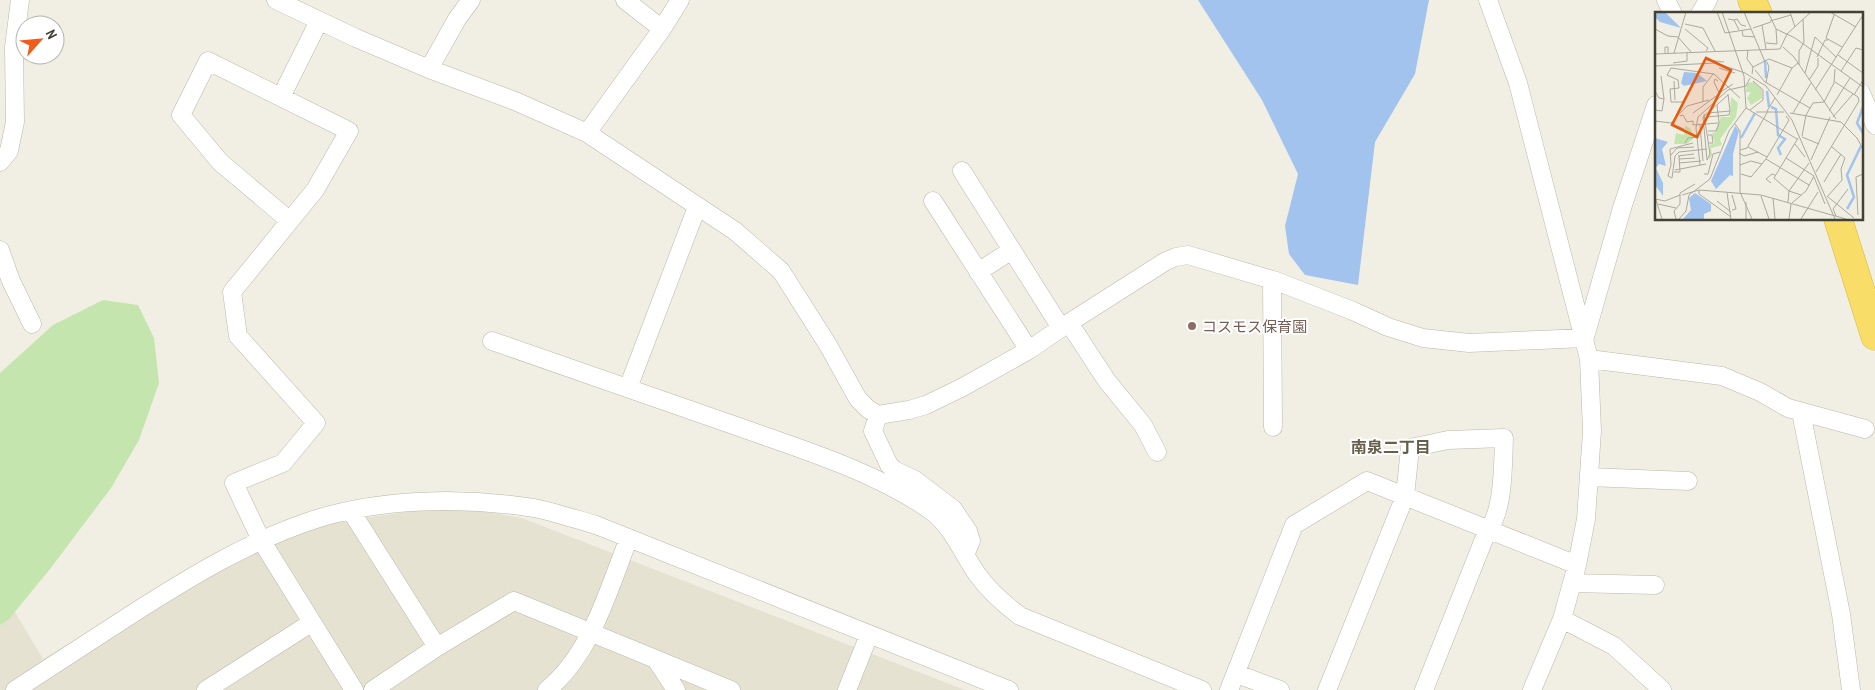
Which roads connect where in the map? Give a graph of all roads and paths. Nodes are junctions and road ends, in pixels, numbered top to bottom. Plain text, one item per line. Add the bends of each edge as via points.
1 (20, 0) edge
2 (276, 0) edge
3 (471, 0) edge
4 (625, 0) edge
5 (680, 0) edge
6 (1488, 0) edge
7 (1666, 0) edge
8 (1708, 0) edge
9 (1752, 0) edge
10 (1672, 12) edge
11 (1701, 12) edge
12 (1757, 12) edge
13 (319, 21) junction
14 (662, 29) junction
15 (430, 69) junction
16 (1862, 95) edge
17 (281, 97) junction
18 (1655, 108) edge
19 (1875, 125) edge
20 (587, 132) junction
21 (0, 162) edge
22 (962, 171) dead end
23 (933, 201) dead end
24 (698, 207) junction
25 (1838, 220) edge
26 (290, 221) junction
27 (0, 250) edge
28 (1012, 250) junction
29 (978, 272) junction
30 (1272, 280) junction
31 (32, 324) dead end
32 (1065, 325) junction
33 (1875, 336) edge
34 (1585, 338) junction
35 (492, 341) dead end
36 (1029, 350) junction
37 (1589, 359) junction
38 (628, 388) junction
39 (1801, 412) junction
40 (878, 415) junction
41 (1273, 427) dead end
42 (1864, 429) dead end
43 (1156, 452) dead end
44 (1589, 477) junction
45 (1688, 481) dead end
46 (1405, 496) junction
47 (351, 511) junction
48 (1488, 529) junction
49 (629, 538) junction
50 (261, 540) junction
51 (965, 555) junction
52 (1578, 565) junction
53 (1572, 583) junction
54 (1655, 585) dead end
55 (1562, 620) junction
56 (311, 623) junction
57 (592, 632) junction
58 (869, 635) junction
59 (437, 647) junction
60 (657, 661) junction
61 (1237, 674) junction
62 (565, 684) edge
63 (15, 690) edge
64 (206, 690) edge
65 (354, 690) edge
66 (374, 690) edge
67 (547, 690) edge
68 (676, 690) edge
69 (731, 690) edge
70 (847, 690) edge
71 (1009, 690) edge
72 (1202, 690) edge
73 (1229, 690) edge
74 (1280, 690) edge
75 (1327, 690) edge
76 (1424, 690) edge
77 (1532, 690) edge
78 (1662, 690) edge
79 (1851, 690) edge

1 - 21 street via 14,47 15,122 9,150
2 - 13 street
3 - 15 street
4 - 14 street
5 - 14 street
6 - 34 street via 1518,82
7 - 10 street
8 - 11 street
9 - 12 highway
13 - 15 street
13 - 17 street
14 - 20 street
15 - 20 street
16 - 19 street
17 - 26 street via 349,131 315,190
17 - 26 street via 208,61 181,115 220,162
18 - 34 street
20 - 24 street
22 - 28 street
23 - 29 street
24 - 38 street
24 - 40 street via 735,231 781,271 858,400
25 - 33 highway
26 - 50 street via 232,292 238,336 316,423 283,463 234,482
27 - 31 street
28 - 29 street
28 - 32 street
29 - 36 street
30 - 32 street via 1188,255 1176,257
30 - 34 street via 1423,338 1470,342
30 - 41 street
32 - 36 street
32 - 43 street via 1143,425
34 - 37 street
35 - 38 street
36 - 40 street via 926,405
37 - 39 street via 1722,376
37 - 44 street via 1592,430
38 - 51 street via 808,451 905,494 932,512 951,532
39 - 42 street
39 - 79 street via 1841,614
40 - 51 street via 873,431 889,465 953,509 971,541
44 - 45 street
44 - 52 street
46 - 48 street
46 - 48 street via 1410,448 1448,440 1504,438 1495,522
46 - 61 street via 1367,481 1294,525
46 - 75 street
47 - 49 street via 392,503 484,503 534,508
47 - 50 street via 314,520
47 - 59 street
48 - 52 street
48 - 76 street
49 - 57 street
49 - 58 street
50 - 56 street
50 - 63 street via 205,568
51 - 72 street via 986,586 1020,616
52 - 53 street
53 - 54 street
53 - 55 street
55 - 77 street
55 - 78 street via 1614,646
56 - 64 street
56 - 65 street
57 - 59 street via 514,601
57 - 60 street
57 - 62 street
58 - 70 street
58 - 71 street
59 - 66 street
60 - 68 street
60 - 69 street
61 - 73 street
61 - 74 street
62 - 67 street

